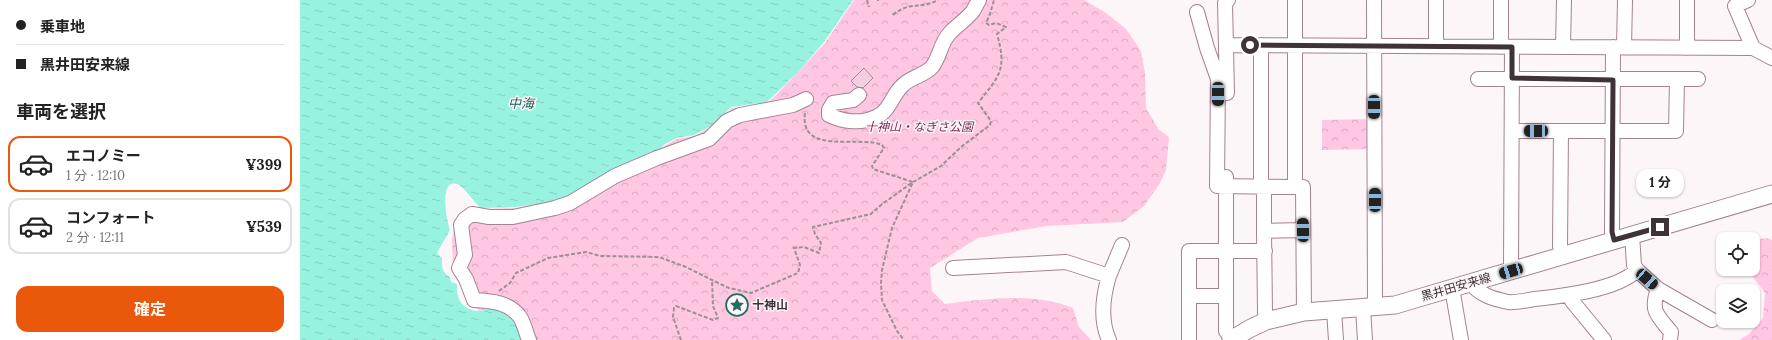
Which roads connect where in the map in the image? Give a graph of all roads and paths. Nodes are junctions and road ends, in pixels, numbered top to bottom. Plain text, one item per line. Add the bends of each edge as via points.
1 (867, 0) edge
2 (938, 0) edge
3 (979, 0) edge
4 (994, 0) edge
5 (1228, 0) edge
6 (1294, 0) edge
7 (1374, 0) edge
8 (1436, 0) edge
9 (1501, 0) edge
10 (1564, 0) edge
11 (1625, 0) edge
12 (1687, 0) edge
13 (1748, 0) edge
14 (869, 7) dead end
15 (1197, 12) dead end
16 (893, 15) dead end
17 (1227, 45) junction
18 (1261, 45) junction
19 (1294, 45) junction
20 (1374, 46) junction
21 (1436, 46) junction
22 (1507, 47) junction
23 (1563, 47) junction
24 (1618, 47) junction
25 (1687, 48) junction
26 (1753, 48) junction
27 (1772, 58) edge
28 (1512, 78) junction
29 (1478, 79) dead end
30 (1677, 79) junction
31 (1698, 79) dead end
32 (1613, 80) junction
33 (859, 95) dead end
34 (806, 100) dead end
35 (804, 123) dead end
36 (1512, 131) junction
37 (1561, 131) junction
38 (1612, 131) junction
39 (912, 182) junction
40 (1226, 187) junction
41 (1263, 187) junction
42 (1295, 187) junction
43 (1772, 194) edge
44 (1303, 230) junction
45 (1264, 231) junction
46 (1632, 235) junction
47 (1614, 240) junction
48 (1122, 245) dead end
49 (1226, 250) junction
50 (1264, 251) junction
51 (1563, 255) junction
52 (953, 268) dead end
53 (1636, 270) junction
54 (1511, 271) junction
55 (1109, 276) junction
56 (712, 280) junction
57 (1471, 283) junction
58 (1452, 288) junction
59 (1658, 289) junction
60 (1571, 295) junction
61 (1189, 296) junction
62 (1226, 296) junction
63 (490, 301) junction
64 (1369, 308) junction
65 (1334, 310) junction
66 (1304, 312) junction
67 (1712, 320) dead end
68 (1266, 321) junction
69 (529, 340) edge
70 (681, 340) edge
71 (904, 340) edge
72 (1109, 340) edge
73 (1189, 340) edge
74 (1232, 340) edge
75 (1336, 340) edge
76 (1365, 340) edge
77 (1461, 340) edge
78 (1604, 340) edge
79 (1670, 340) edge

1 - 14 path
2 - 16 path via 926,5 910,4
3 - 33 street via 973,11 949,33 931,68 901,86 886,110 878,117 848,122 829,115 833,103 852,100
4 - 39 path via 986,23 1006,27 997,34 1002,66 996,80 978,103 991,121 990,125 941,166
5 - 17 street via 1225,2
6 - 19 street
7 - 20 street
8 - 21 street
9 - 22 street
10 - 23 street
11 - 24 street
12 - 25 street
13 - 26 street via 1735,6
15 - 40 street via 1218,79 1217,186
17 - 18 street
17 - 40 street
18 - 19 street
18 - 41 street
19 - 20 street
19 - 42 street
20 - 21 street
20 - 64 street
21 - 22 street
22 - 23 street
22 - 28 street
23 - 24 street
24 - 25 street
24 - 32 street
25 - 26 street
26 - 27 street
28 - 29 street
28 - 32 street
28 - 36 street
30 - 31 street
30 - 32 street
30 - 38 street via 1676,131
32 - 38 street
34 - 63 street via 740,115 727,121 709,139 614,176 570,203 513,217 472,214 461,225 464,255 459,268 474,300
35 - 39 path via 811,135 827,141 874,141 882,145 884,148 874,161 873,169
36 - 37 street
36 - 54 street
37 - 38 street
37 - 51 street via 1560,246
38 - 47 street
39 - 56 path via 871,214 813,227 821,243 819,254 804,247 794,248 800,265 798,273 794,276 751,293
39 - 71 path via 892,228 881,283 882,300
40 - 41 street
40 - 49 street
41 - 42 street
41 - 45 street
42 - 44 street via 1303,187
43 - 46 main road, 黒井田安来線
44 - 45 street
44 - 66 street
45 - 50 street
46 - 47 main road, 黒井田安来線
46 - 53 street
47 - 51 main road, 黒井田安来線
48 - 55 street
49 - 50 street
49 - 61 street via 1189,251
49 - 62 street
50 - 68 street
51 - 54 main road, 黒井田安来線
52 - 55 street via 1066,262
53 - 59 street
53 - 60 street via 1630,277
54 - 57 main road, 黒井田安来線
55 - 72 street via 1104,291 1103,307
56 - 63 path via 659,257 600,256 586,252 548,258 516,273 510,283
56 - 70 path via 713,306 718,318 712,320 676,306 673,317
57 - 58 main road, 黒井田安来線
57 - 60 street via 1485,295 1509,302
58 - 64 main road, 黒井田安来線 via 1395,305
58 - 77 street
59 - 67 street
59 - 79 street via 1654,300 1655,312 1671,332
60 - 78 street via 1572,301
61 - 62 street
61 - 73 street
62 - 74 street via 1226,331
63 - 69 street via 507,305 520,317
64 - 65 main road, 黒井田安来線
64 - 76 street
65 - 66 main road, 黒井田安来線
65 - 75 street
66 - 68 main road, 黒井田安来線
68 - 74 main road, 黒井田安来線

